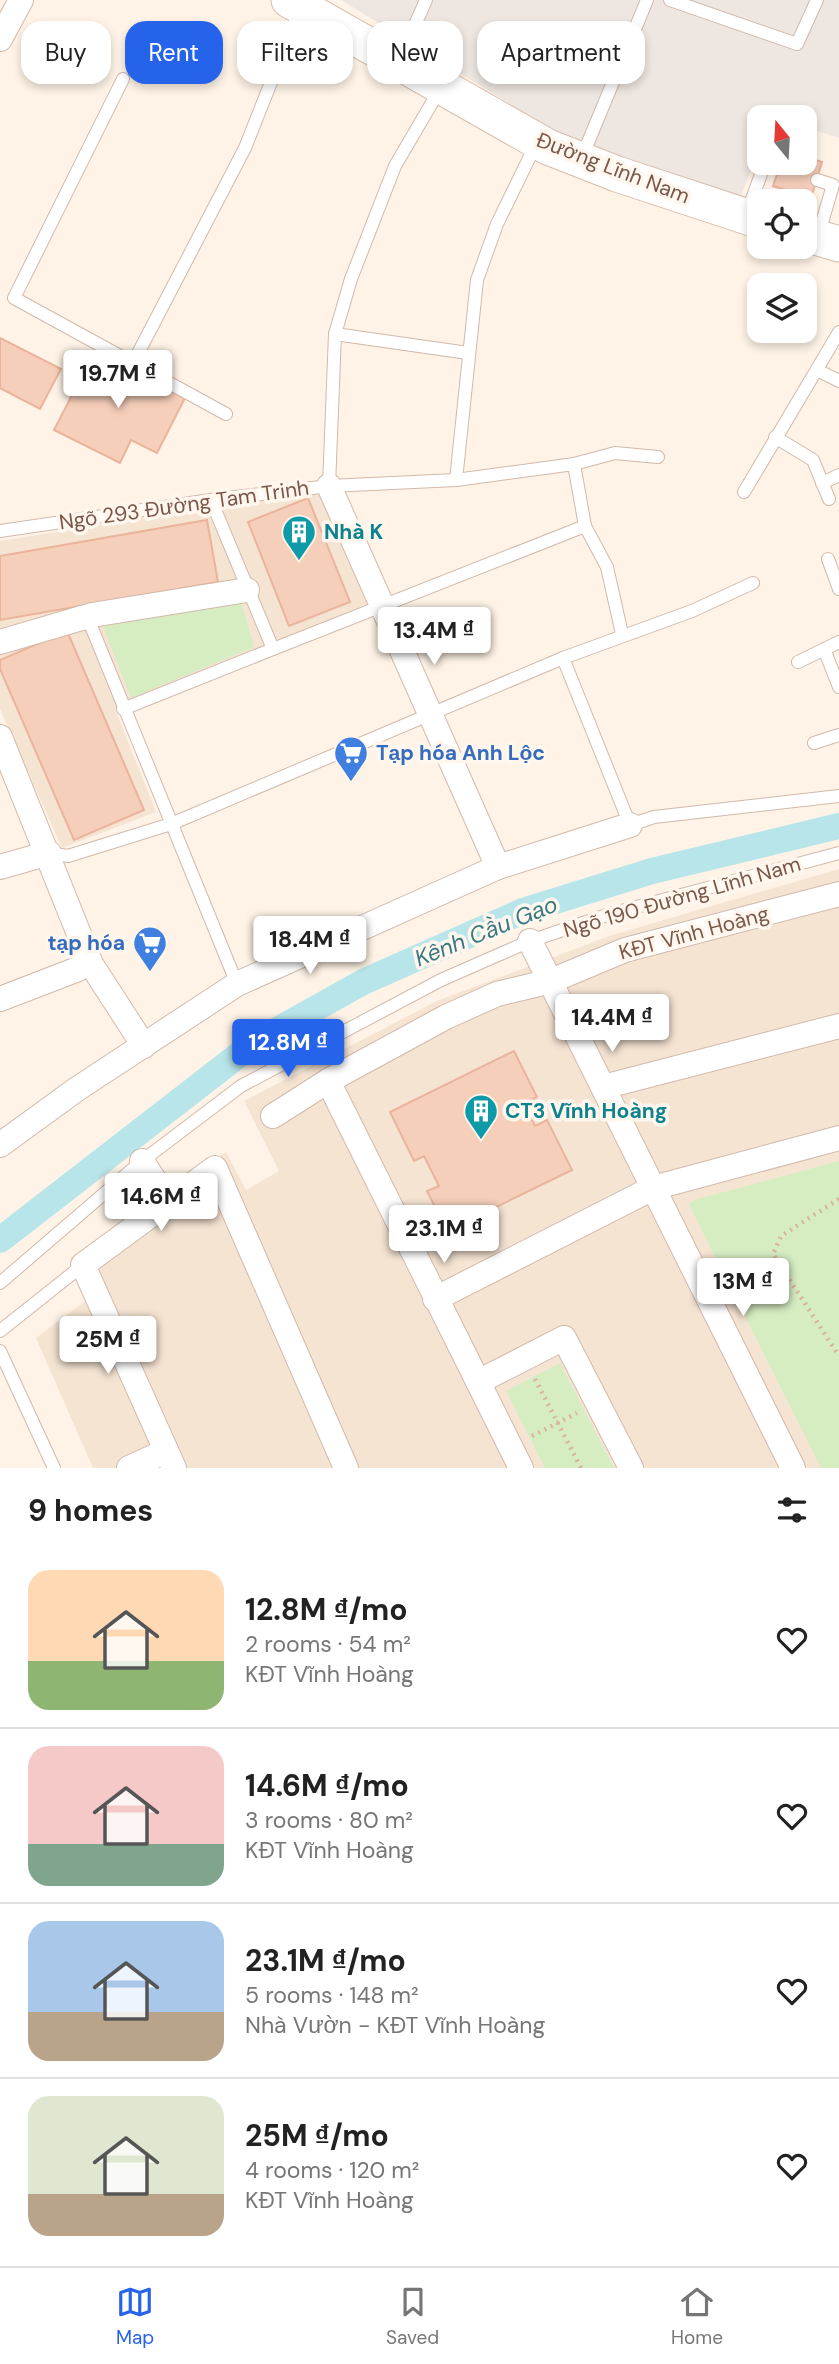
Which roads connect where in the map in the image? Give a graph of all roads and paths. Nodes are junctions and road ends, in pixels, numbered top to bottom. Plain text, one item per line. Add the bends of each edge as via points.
1 (21, 0) edge
2 (426, 0) edge
3 (647, 0) edge
4 (670, 0) edge
5 (817, 0) edge
6 (295, 4) edge
7 (417, 21) edge
8 (0, 39) edge
9 (367, 45) edge
10 (123, 79) dead end
11 (438, 84) edge
12 (442, 86) junction
13 (538, 141) junction
14 (581, 160) junction
15 (817, 180) dead end
16 (747, 217) edge
17 (821, 238) edge
18 (839, 332) edge
19 (335, 334) junction
20 (468, 353) junction
21 (134, 363) junction
22 (817, 370) junction
23 (839, 381) edge
24 (226, 414) dead end
25 (775, 438) junction
26 (658, 457) dead end
27 (574, 464) junction
28 (839, 475) edge
29 (456, 480) junction
30 (822, 483) junction
31 (329, 486) junction
32 (744, 492) dead end
33 (829, 499) dead end
34 (211, 500) junction
35 (584, 526) junction
36 (0, 531) edge
37 (828, 559) dead end
38 (753, 583) dead end
39 (839, 589) edge
40 (247, 590) junction
41 (383, 604) junction
42 (87, 616) junction
43 (622, 634) junction
44 (0, 642) edge
45 (839, 642) edge
46 (273, 649) junction
47 (824, 649) junction
48 (563, 658) junction
49 (798, 662) dead end
50 (839, 687) edge
51 (124, 709) junction
52 (429, 716) junction
53 (839, 735) edge
54 (0, 737) edge
55 (814, 743) dead end
56 (839, 796) edge
57 (171, 824) junction
58 (630, 825) junction
59 (49, 853) junction
60 (839, 853) edge
61 (0, 867) edge
62 (498, 867) junction
63 (839, 894) edge
64 (530, 941) junction
65 (78, 969) dead end
66 (551, 981) junction
67 (237, 984) junction
68 (0, 999) edge
69 (839, 1026) edge
70 (144, 1046) junction
71 (328, 1081) junction
72 (603, 1087) junction
73 (272, 1116) dead end
74 (839, 1138) edge
75 (0, 1145) edge
76 (142, 1161) junction
77 (653, 1188) junction
78 (839, 1199) edge
79 (167, 1200) junction
80 (83, 1265) junction
81 (0, 1283) edge
82 (435, 1299) junction
83 (0, 1331) edge
84 (0, 1351) edge
85 (839, 1356) edge
86 (531, 1372) dead end
87 (478, 1382) junction
88 (587, 1407) dead end
89 (558, 1423) junction
90 (525, 1439) dead end
91 (170, 1460) edge
92 (54, 1468) edge
93 (129, 1468) edge
94 (346, 1468) edge
95 (521, 1468) edge
96 (581, 1468) edge
97 (631, 1468) edge
98 (793, 1468) edge

1 - 8 street
2 - 7 lane
3 - 14 lane
4 - 5 lane via 797,44
6 - 9 main road, Đường Lĩnh Nam
6 - 21 lane via 245,149
10 - 21 lane via 14,298
11 - 12 main road, Đường Lĩnh Nam
12 - 13 main road, Đường Lĩnh Nam
12 - 19 lane via 395,166
13 - 14 main road, Đường Lĩnh Nam
13 - 20 lane via 497,224 477,280
14 - 16 main road, Đường Lĩnh Nam
15 - 17 lane via 833,185
18 - 22 lane
19 - 20 lane
19 - 31 lane
20 - 29 lane
21 - 24 lane
22 - 23 lane
22 - 25 lane
25 - 30 lane via 813,460
25 - 32 lane
26 - 27 lane via 615,453
27 - 29 lane
27 - 35 lane
28 - 30 lane
29 - 31 lane
30 - 33 lane
31 - 34 lane, Ngõ 293 Đường Tam Trinh
31 - 41 street, Ngõ 293 Đường Tam Trinh
34 - 36 lane, Ngõ 293 Đường Tam Trinh
34 - 40 lane
35 - 41 lane
35 - 43 lane via 607,567
37 - 39 lane
38 - 43 lane via 692,611
40 - 42 street
40 - 46 lane
41 - 46 lane
41 - 52 street, Ngõ 293 Đường Tam Trinh
42 - 44 street
42 - 51 lane
43 - 48 lane
45 - 47 lane
46 - 51 lane
47 - 49 lane
47 - 50 lane
48 - 52 lane
48 - 58 lane
51 - 57 lane
52 - 57 lane
52 - 62 street, Ngõ 293 Đường Tam Trinh
53 - 55 lane
54 - 59 street
56 - 58 lane via 654,817
57 - 59 lane via 68,856
57 - 67 lane
58 - 62 street
59 - 61 street
59 - 70 street via 91,964
60 - 64 lane, Ngõ 190 Đường Lĩnh Nam via 610,914
62 - 67 street
63 - 66 street, KĐT Vĩnh Hoàng via 625,950
64 - 66 street
64 - 76 lane, Ngõ 190 Đường Lĩnh Nam via 441,980 241,1086
65 - 68 street
66 - 71 street, KĐT Vĩnh Hoàng via 497,994
66 - 72 street
67 - 70 street
69 - 72 street
70 - 75 street
71 - 73 street, KĐT Vĩnh Hoàng
71 - 82 street
72 - 77 street
74 - 77 street
76 - 79 street
76 - 81 lane, Ngõ 190 Đường Lĩnh Nam
77 - 82 street
77 - 98 street
78 - 85 path via 781,1237 773,1254
79 - 80 street
79 - 94 street via 215,1168
80 - 83 lane
80 - 91 street
82 - 87 street
84 - 92 lane
86 - 89 path
87 - 95 street
87 - 97 street via 564,1338
88 - 89 path
89 - 90 path
89 - 96 path
91 - 93 street

